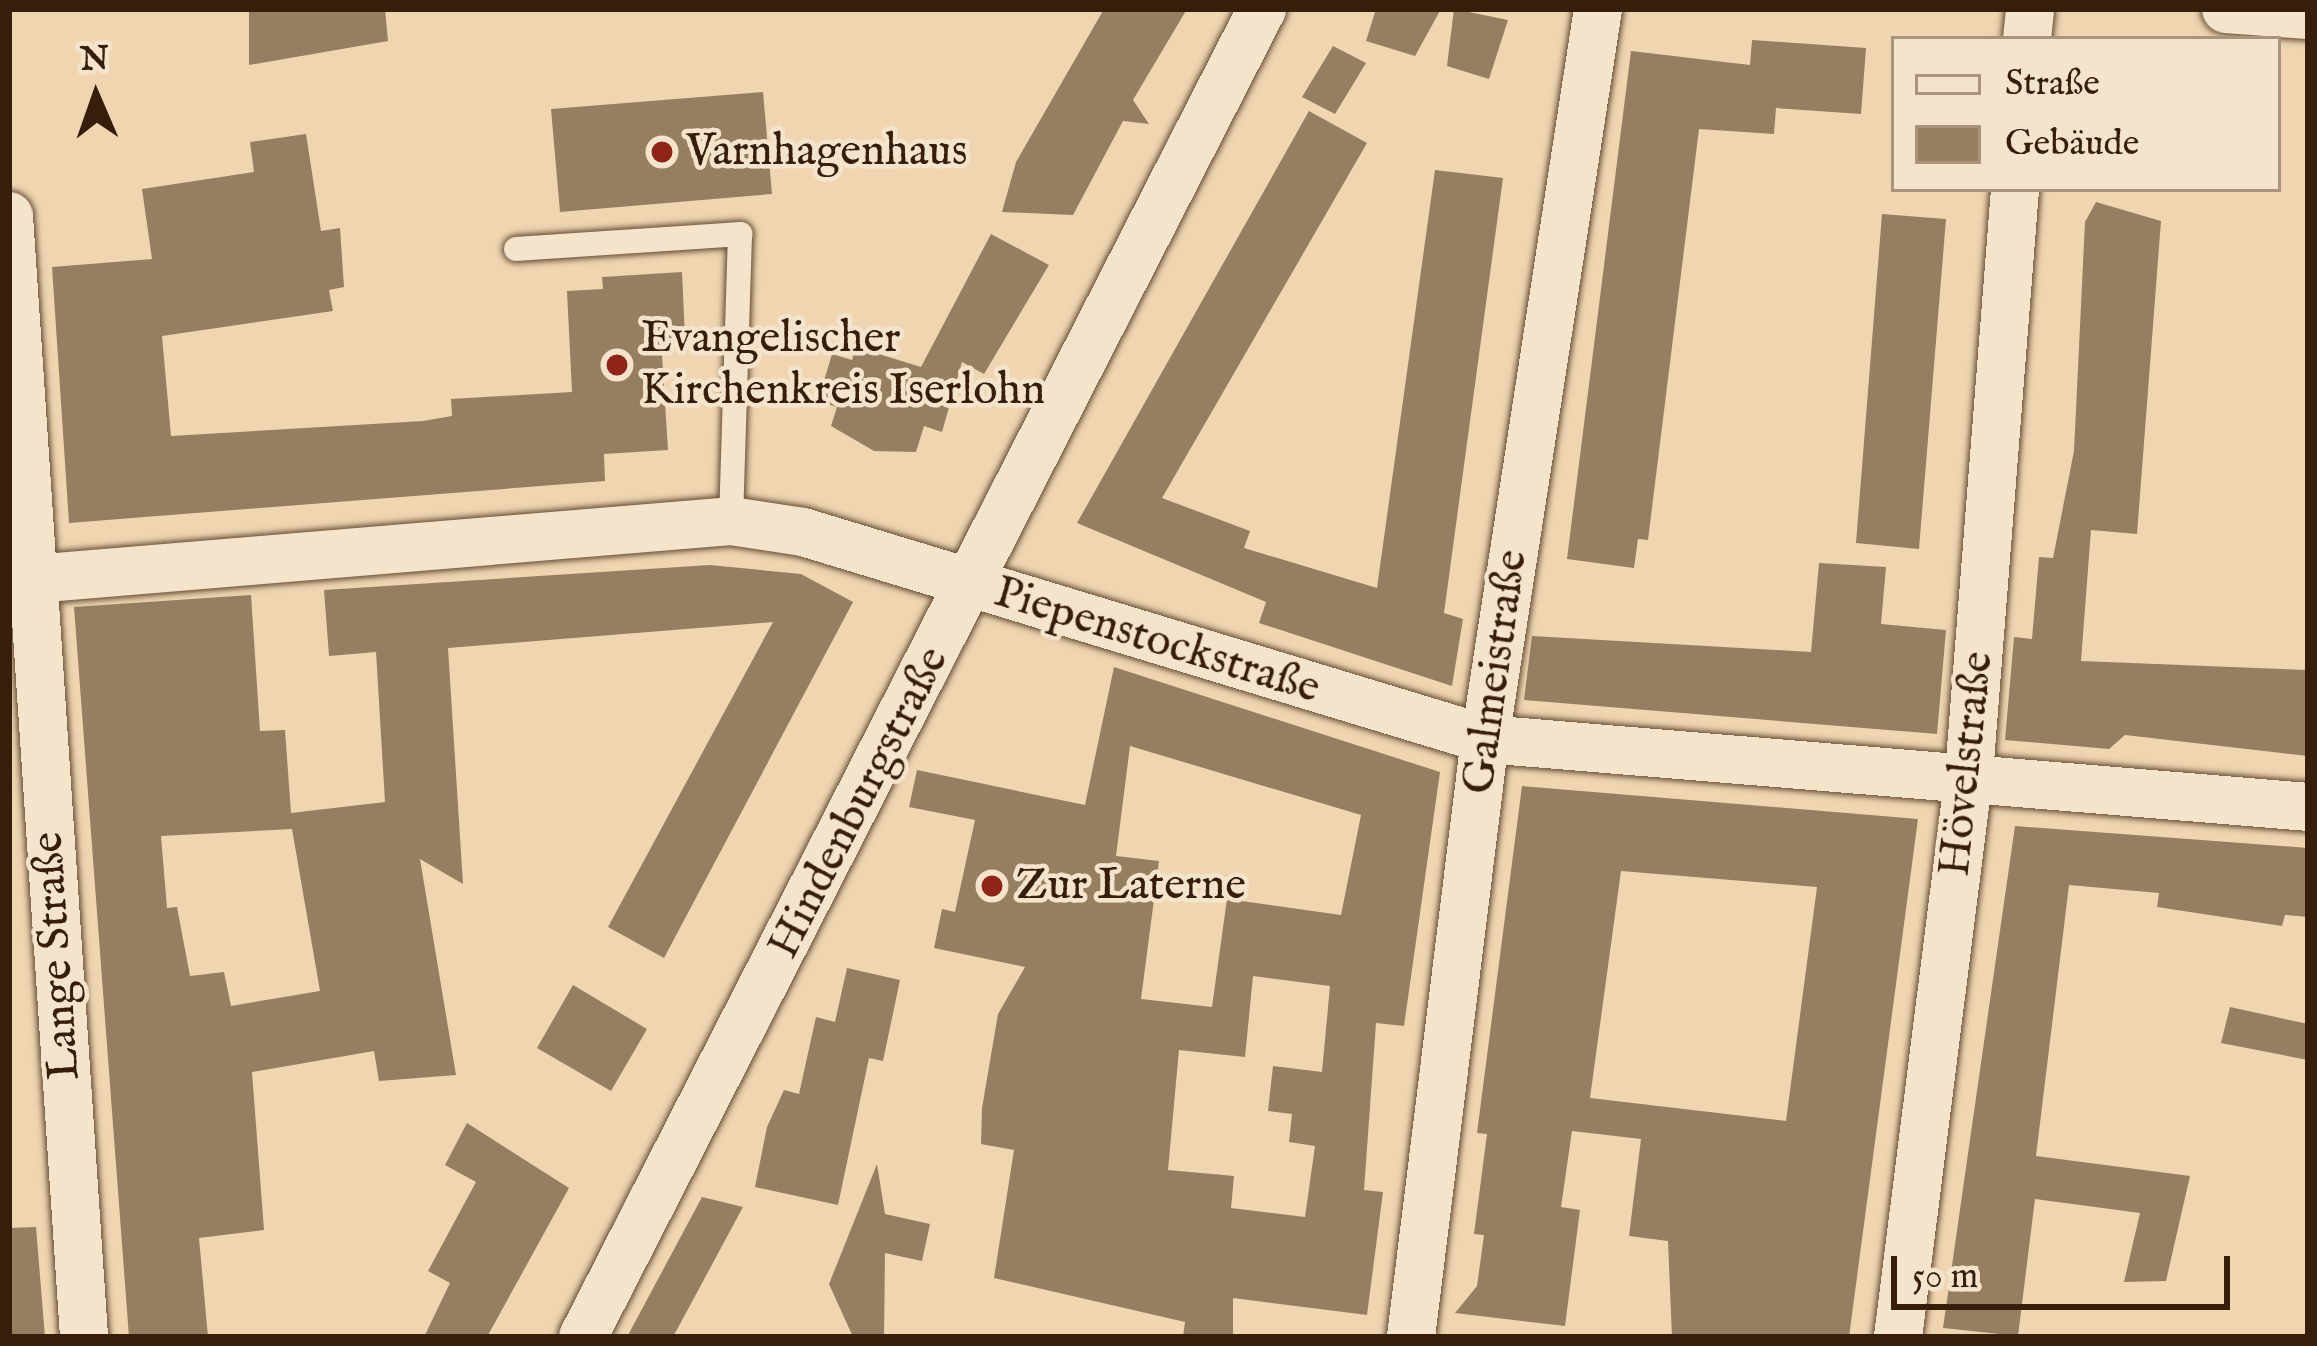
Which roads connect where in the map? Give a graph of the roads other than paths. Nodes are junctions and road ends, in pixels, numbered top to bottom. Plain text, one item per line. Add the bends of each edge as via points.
1 (1262, 9) edge
2 (1598, 9) edge
3 (2226, 9) edge
4 (2308, 15) edge
5 (2015, 192) edge
6 (9, 215) edge
7 (516, 249) dead end
8 (11, 356) edge
9 (730, 521) junction
10 (20, 581) edge
11 (972, 585) junction
12 (1484, 739) junction
13 (1970, 774) junction
14 (2308, 807) edge
15 (84, 1337) edge
16 (583, 1337) edge
17 (1412, 1337) edge
18 (1898, 1337) edge

1 - 11 street, Hindenburgstraße
2 - 12 street, Galmeistraße
3 - 4 street
5 - 13 street, Hövelstraße
6 - 8 street, Lange Straße
7 - 9 lane via 740,234
8 - 10 street, Lange Straße
9 - 10 street, Piepenstockstraße
9 - 11 street, Piepenstockstraße
10 - 15 street, Lange Straße
11 - 12 street, Piepenstockstraße
11 - 16 street, Hindenburgstraße
12 - 13 street, Piepenstockstraße
12 - 17 street, Galmeistraße
13 - 14 street, Piepenstockstraße
13 - 18 street, Hövelstraße

